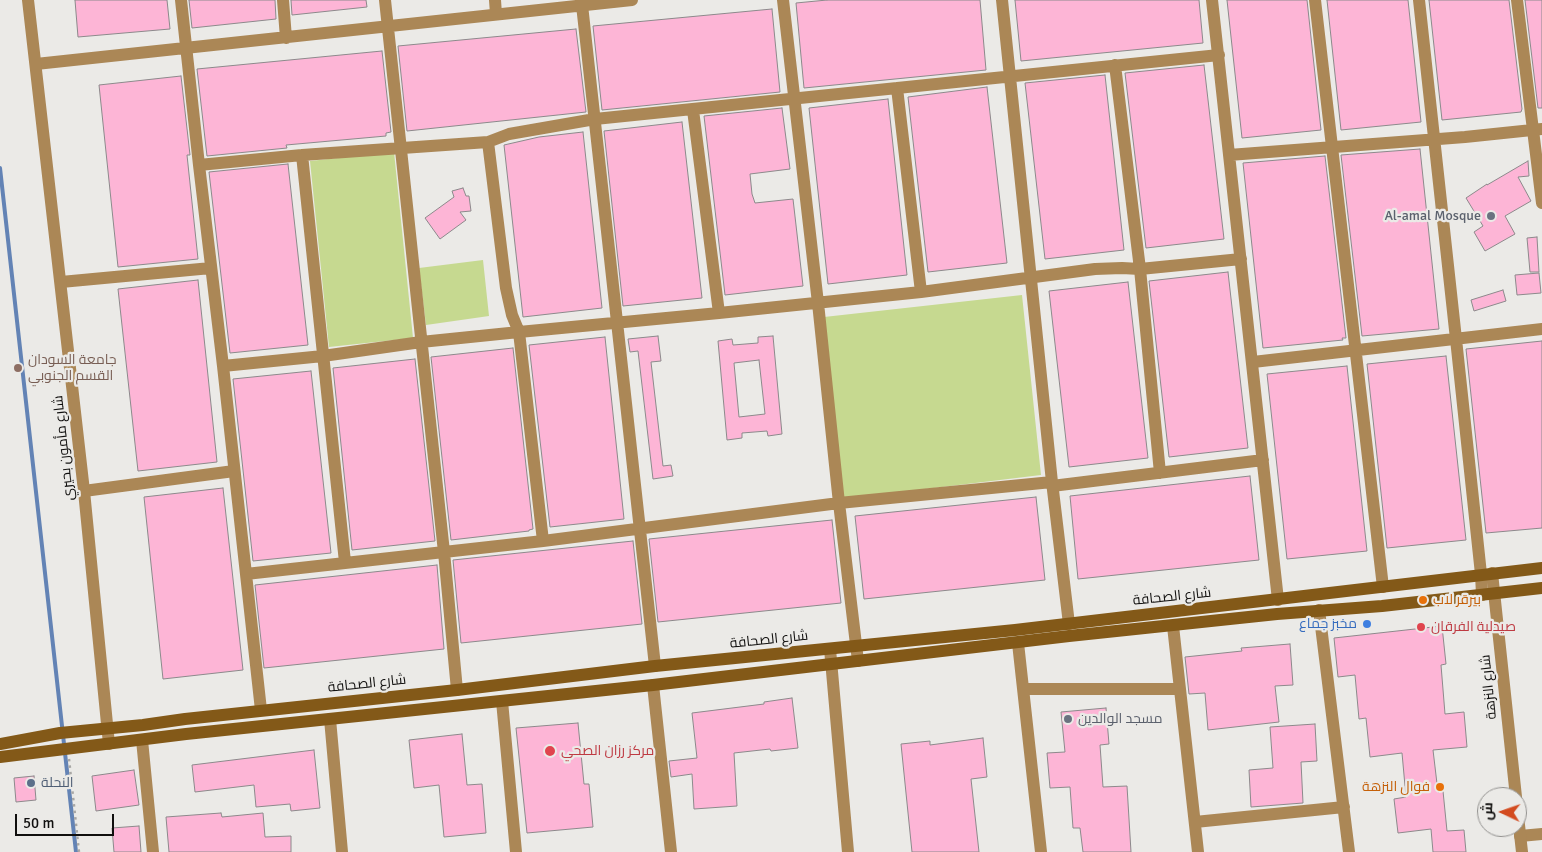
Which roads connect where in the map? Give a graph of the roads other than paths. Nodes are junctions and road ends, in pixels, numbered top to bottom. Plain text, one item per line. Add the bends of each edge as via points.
1 (28, 0) edge
2 (181, 0) edge
3 (282, 0) edge
4 (385, 0) edge
5 (495, 0) edge
6 (632, 0) edge
7 (782, 0) edge
8 (1002, 0) edge
9 (1212, 0) edge
10 (1315, 0) edge
11 (1419, 0) edge
12 (1517, 0) edge
13 (603, 1) edge
14 (582, 5) junction
15 (496, 14) junction
16 (388, 26) junction
17 (286, 38) junction
18 (187, 49) junction
19 (1219, 55) junction
20 (36, 64) junction
21 (1115, 65) junction
22 (1010, 76) junction
23 (897, 88) junction
24 (794, 99) junction
25 (693, 110) junction
26 (595, 119) junction
27 (1538, 129) edge
28 (1434, 139) junction
29 (488, 142) junction
30 (1331, 146) junction
31 (402, 149) junction
32 (302, 155) junction
33 (1229, 155) junction
34 (199, 165) junction
35 (1542, 203) edge
36 (1241, 260) junction
37 (211, 268) junction
38 (1140, 269) junction
39 (1032, 278) junction
40 (61, 282) junction
41 (922, 292) junction
42 (818, 303) junction
43 (719, 313) junction
44 (618, 322) junction
45 (1542, 329) edge
46 (519, 332) junction
47 (1456, 339) junction
48 (421, 342) junction
49 (1355, 350) junction
50 (323, 356) junction
51 (1252, 362) junction
52 (223, 366) junction
53 (1263, 460) junction
54 (234, 471) junction
55 (1160, 473) junction
56 (1052, 484) junction
57 (84, 490) junction
58 (839, 503) junction
59 (640, 529) junction
60 (543, 541) junction
61 (444, 552) junction
62 (345, 562) junction
63 (1542, 568) edge
64 (246, 574) junction
65 (1486, 574) junction
66 (1383, 587) junction
67 (1542, 588) edge
68 (1488, 594) junction
69 (1278, 600) junction
70 (1319, 610) junction
71 (1069, 624) junction
72 (1173, 626) junction
73 (1018, 643) junction
74 (856, 646) junction
75 (830, 649) junction
76 (858, 661) junction
77 (832, 664) junction
78 (655, 666) junction
79 (653, 684) junction
80 (1023, 689) junction
81 (1180, 689) junction
82 (457, 690) junction
83 (502, 701) junction
84 (261, 710) junction
85 (330, 719) junction
86 (107, 728) junction
87 (142, 740) junction
88 (0, 744) edge
89 (109, 744) junction
90 (0, 758) edge
91 (1515, 787) edge
92 (1344, 807) junction
93 (1195, 822) junction
94 (1542, 834) edge
95 (1527, 835) edge
96 (1520, 837) edge
97 (153, 852) edge
98 (342, 852) edge
99 (516, 852) edge
100 (670, 852) edge
101 (848, 852) edge
102 (1041, 852) edge
103 (1198, 852) edge
104 (1349, 852) edge
105 (1522, 852) edge

1 - 20 street, شارع مأمون بحيري
2 - 18 street
3 - 17 street
4 - 16 street
5 - 15 street
6 - 13 street
7 - 24 street
8 - 22 street
9 - 19 street
10 - 30 street
11 - 28 street, شارع النزهة
12 - 27 street
13 - 14 street
14 - 15 street
14 - 26 street
15 - 16 street
16 - 17 street
16 - 31 street
17 - 18 street
18 - 20 street
18 - 34 street
19 - 21 street
19 - 33 street
20 - 40 street, شارع مأمون بحيري
21 - 22 street
21 - 38 street
22 - 23 street
22 - 39 street
23 - 24 street
23 - 41 street
24 - 25 street
24 - 42 street
25 - 26 street
25 - 43 street
26 - 29 street via 509,134
26 - 44 street
27 - 28 street
27 - 35 street
28 - 30 street
28 - 47 street, شارع النزهة
29 - 31 street
29 - 46 street via 506,288
30 - 33 street
30 - 49 street
31 - 32 street
31 - 48 street
32 - 34 street
32 - 50 street
33 - 36 street
34 - 37 street
36 - 38 street
36 - 51 street
37 - 40 street
37 - 52 street
38 - 39 street via 1095,269
38 - 55 street
39 - 41 street
39 - 56 street
40 - 57 street, شارع مأمون بحيري
41 - 42 street
42 - 43 street
42 - 58 street
43 - 44 street
44 - 46 street
44 - 59 street
45 - 47 street
46 - 48 street
46 - 60 street
47 - 49 street
47 - 65 street, شارع النزهة
48 - 50 street
48 - 61 street
49 - 51 street
49 - 66 street
50 - 52 street
50 - 62 street
51 - 53 street
52 - 54 street
53 - 55 street
53 - 69 street
54 - 57 street
54 - 64 street
55 - 56 street
56 - 58 street
56 - 71 street
57 - 86 street, شارع مأمون بحيري
58 - 59 street
58 - 74 street
59 - 60 street
59 - 78 street
60 - 61 street
61 - 62 street
61 - 82 street
62 - 64 street
63 - 65 main road, شارع الصحافة
64 - 84 street
65 - 66 main road, شارع الصحافة
65 - 68 street, شارع النزهة
66 - 69 main road, شارع الصحافة
67 - 68 main road, شارع الصحافة
68 - 70 main road, شارع الصحافة
68 - 91 street, شارع النزهة
69 - 71 main road, شارع الصحافة
70 - 72 main road, شارع الصحافة
70 - 92 street
71 - 74 main road, شارع الصحافة
72 - 73 main road, شارع الصحافة
72 - 81 street
73 - 76 main road, شارع الصحافة
73 - 80 street
74 - 75 main road, شارع الصحافة
74 - 76 street
75 - 77 street
75 - 78 main road, شارع الصحافة
76 - 77 main road, شارع الصحافة
77 - 79 main road, شارع الصحافة
77 - 101 street
78 - 82 main road, شارع الصحافة
79 - 83 main road, شارع الصحافة
79 - 100 street
80 - 81 street
80 - 102 street
81 - 93 street
82 - 84 main road, شارع الصحافة
83 - 85 main road, شارع الصحافة
83 - 99 street
84 - 86 main road, شارع الصحافة
85 - 87 main road, شارع الصحافة
85 - 98 street
86 - 88 main road, شارع الصحافة
86 - 89 street, شارع مأمون بحيري
87 - 89 main road, شارع الصحافة
87 - 97 street
89 - 90 main road, شارع الصحافة
92 - 93 street
92 - 104 street
93 - 103 street
94 - 95 street
96 - 105 street

